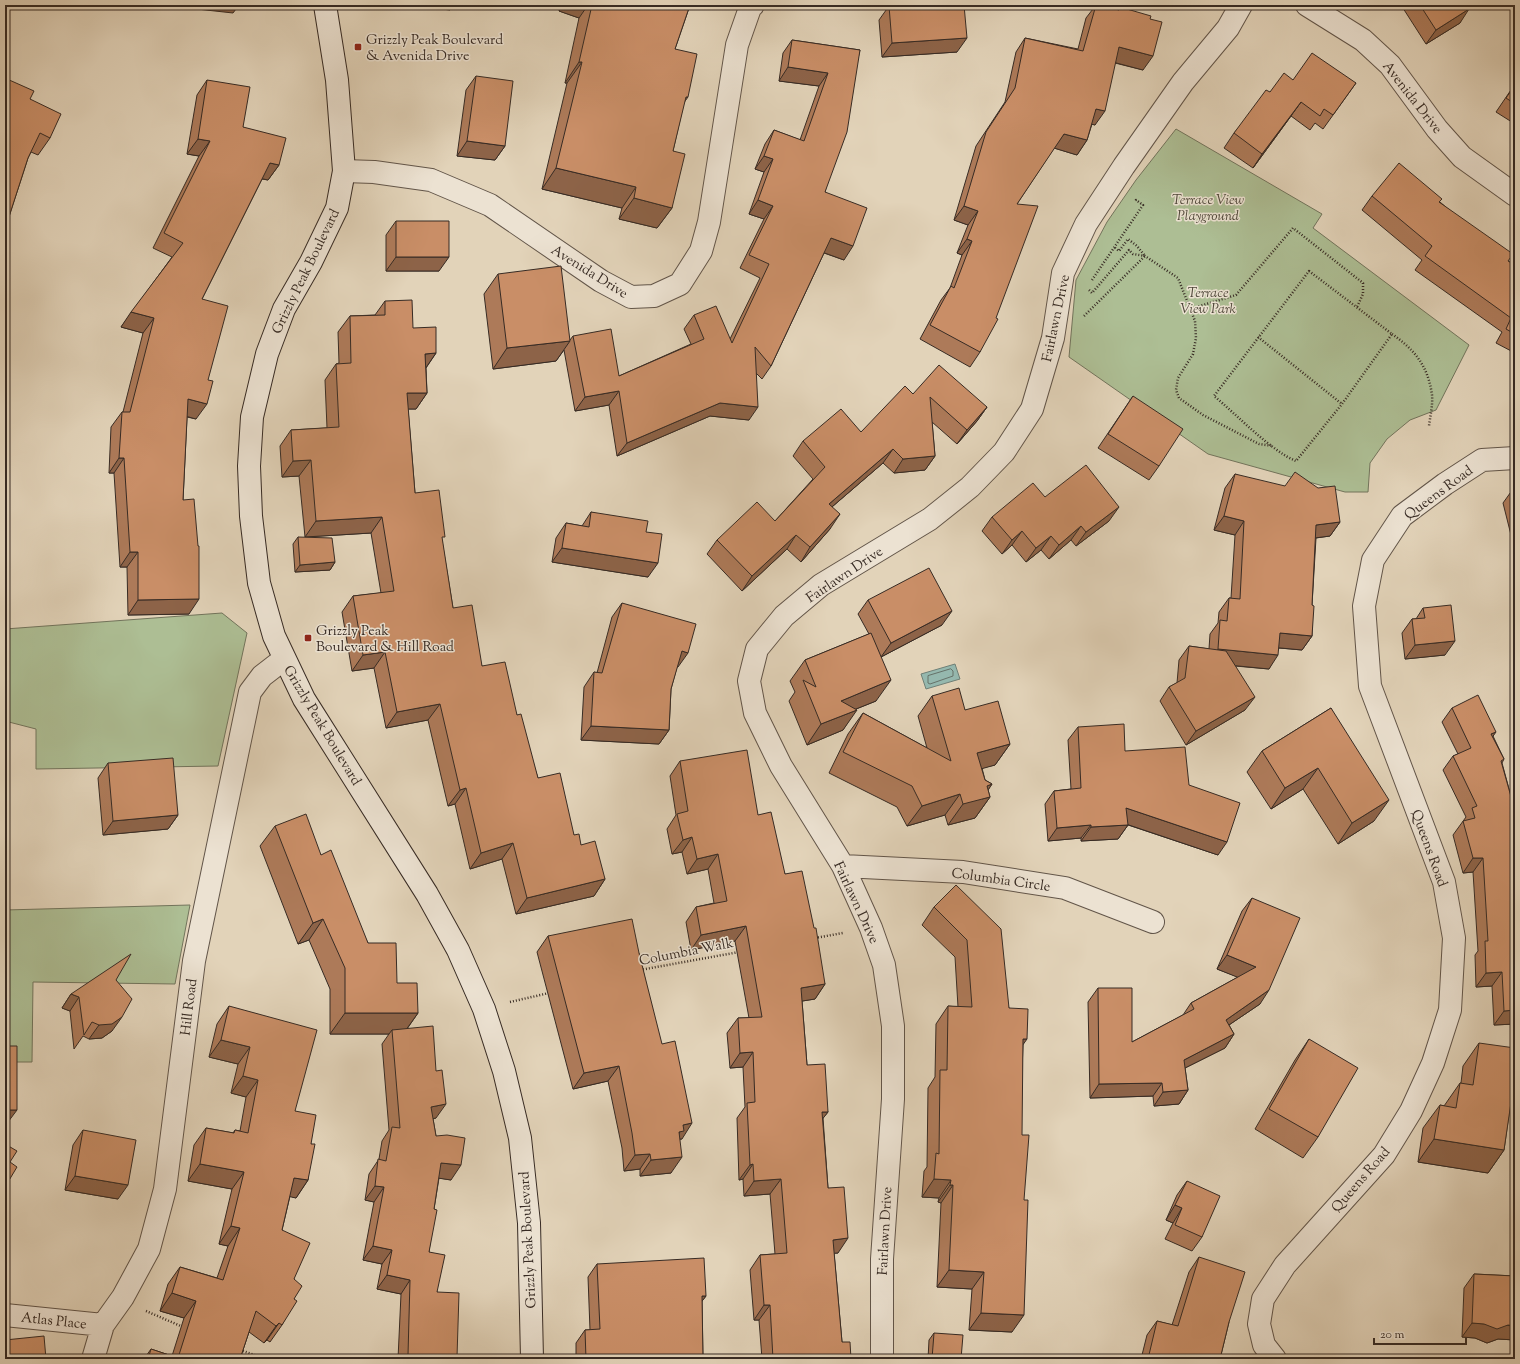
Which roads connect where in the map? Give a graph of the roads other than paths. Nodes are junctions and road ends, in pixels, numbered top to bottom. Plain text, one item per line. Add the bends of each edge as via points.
1 (325, 5) edge
2 (753, 5) edge
3 (1241, 5) edge
4 (1307, 5) edge
5 (344, 171) junction
6 (1515, 195) edge
7 (1515, 458) edge
8 (284, 659) junction
9 (842, 866) junction
10 (1154, 922) dead end
11 (5, 1315) edge
12 (103, 1325) junction
13 (93, 1359) edge
14 (532, 1359) edge
15 (882, 1359) edge
16 (1275, 1359) edge

1 - 5 street, Grizzly Peak Boulevard via 337,80
2 - 5 street, Avenida Drive via 737,45 709,222 701,251 680,284 654,296 631,297 601,281 490,205 431,180 374,172
3 - 9 street, Fairlawn Drive via 1228,28 1183,82 1086,224 1063,274 1053,338 1032,408 999,457 970,487 930,519 821,585 784,616 757,649 750,681 755,713 781,766
4 - 6 street, Avenida Drive via 1363,40 1390,65 1437,129 1462,157
5 - 8 street, Grizzly Peak Boulevard via 337,208 311,262 284,309 267,354 252,417 249,466 251,516 259,583 274,636
7 - 16 street, Queens Road via 1482,460 1444,484 1402,516 1373,560 1364,606 1370,686 1444,882 1454,938 1450,1010 1433,1063 1411,1111 1384,1155 1284,1265 1263,1299 1259,1324 1264,1345
8 - 12 street, Hill Road via 262,676 250,692 194,961 165,1189 149,1249 123,1297
8 - 14 street, Grizzly Peak Boulevard via 304,698 428,894 458,950 484,1009 504,1071 520,1138 529,1223
9 - 10 street, Columbia Circle via 963,872 1065,888
9 - 15 street, Fairlawn Drive via 871,928 884,965 893,1026 893,1099 882,1259
11 - 12 street, Atlas Place
12 - 13 street, Hill Road

